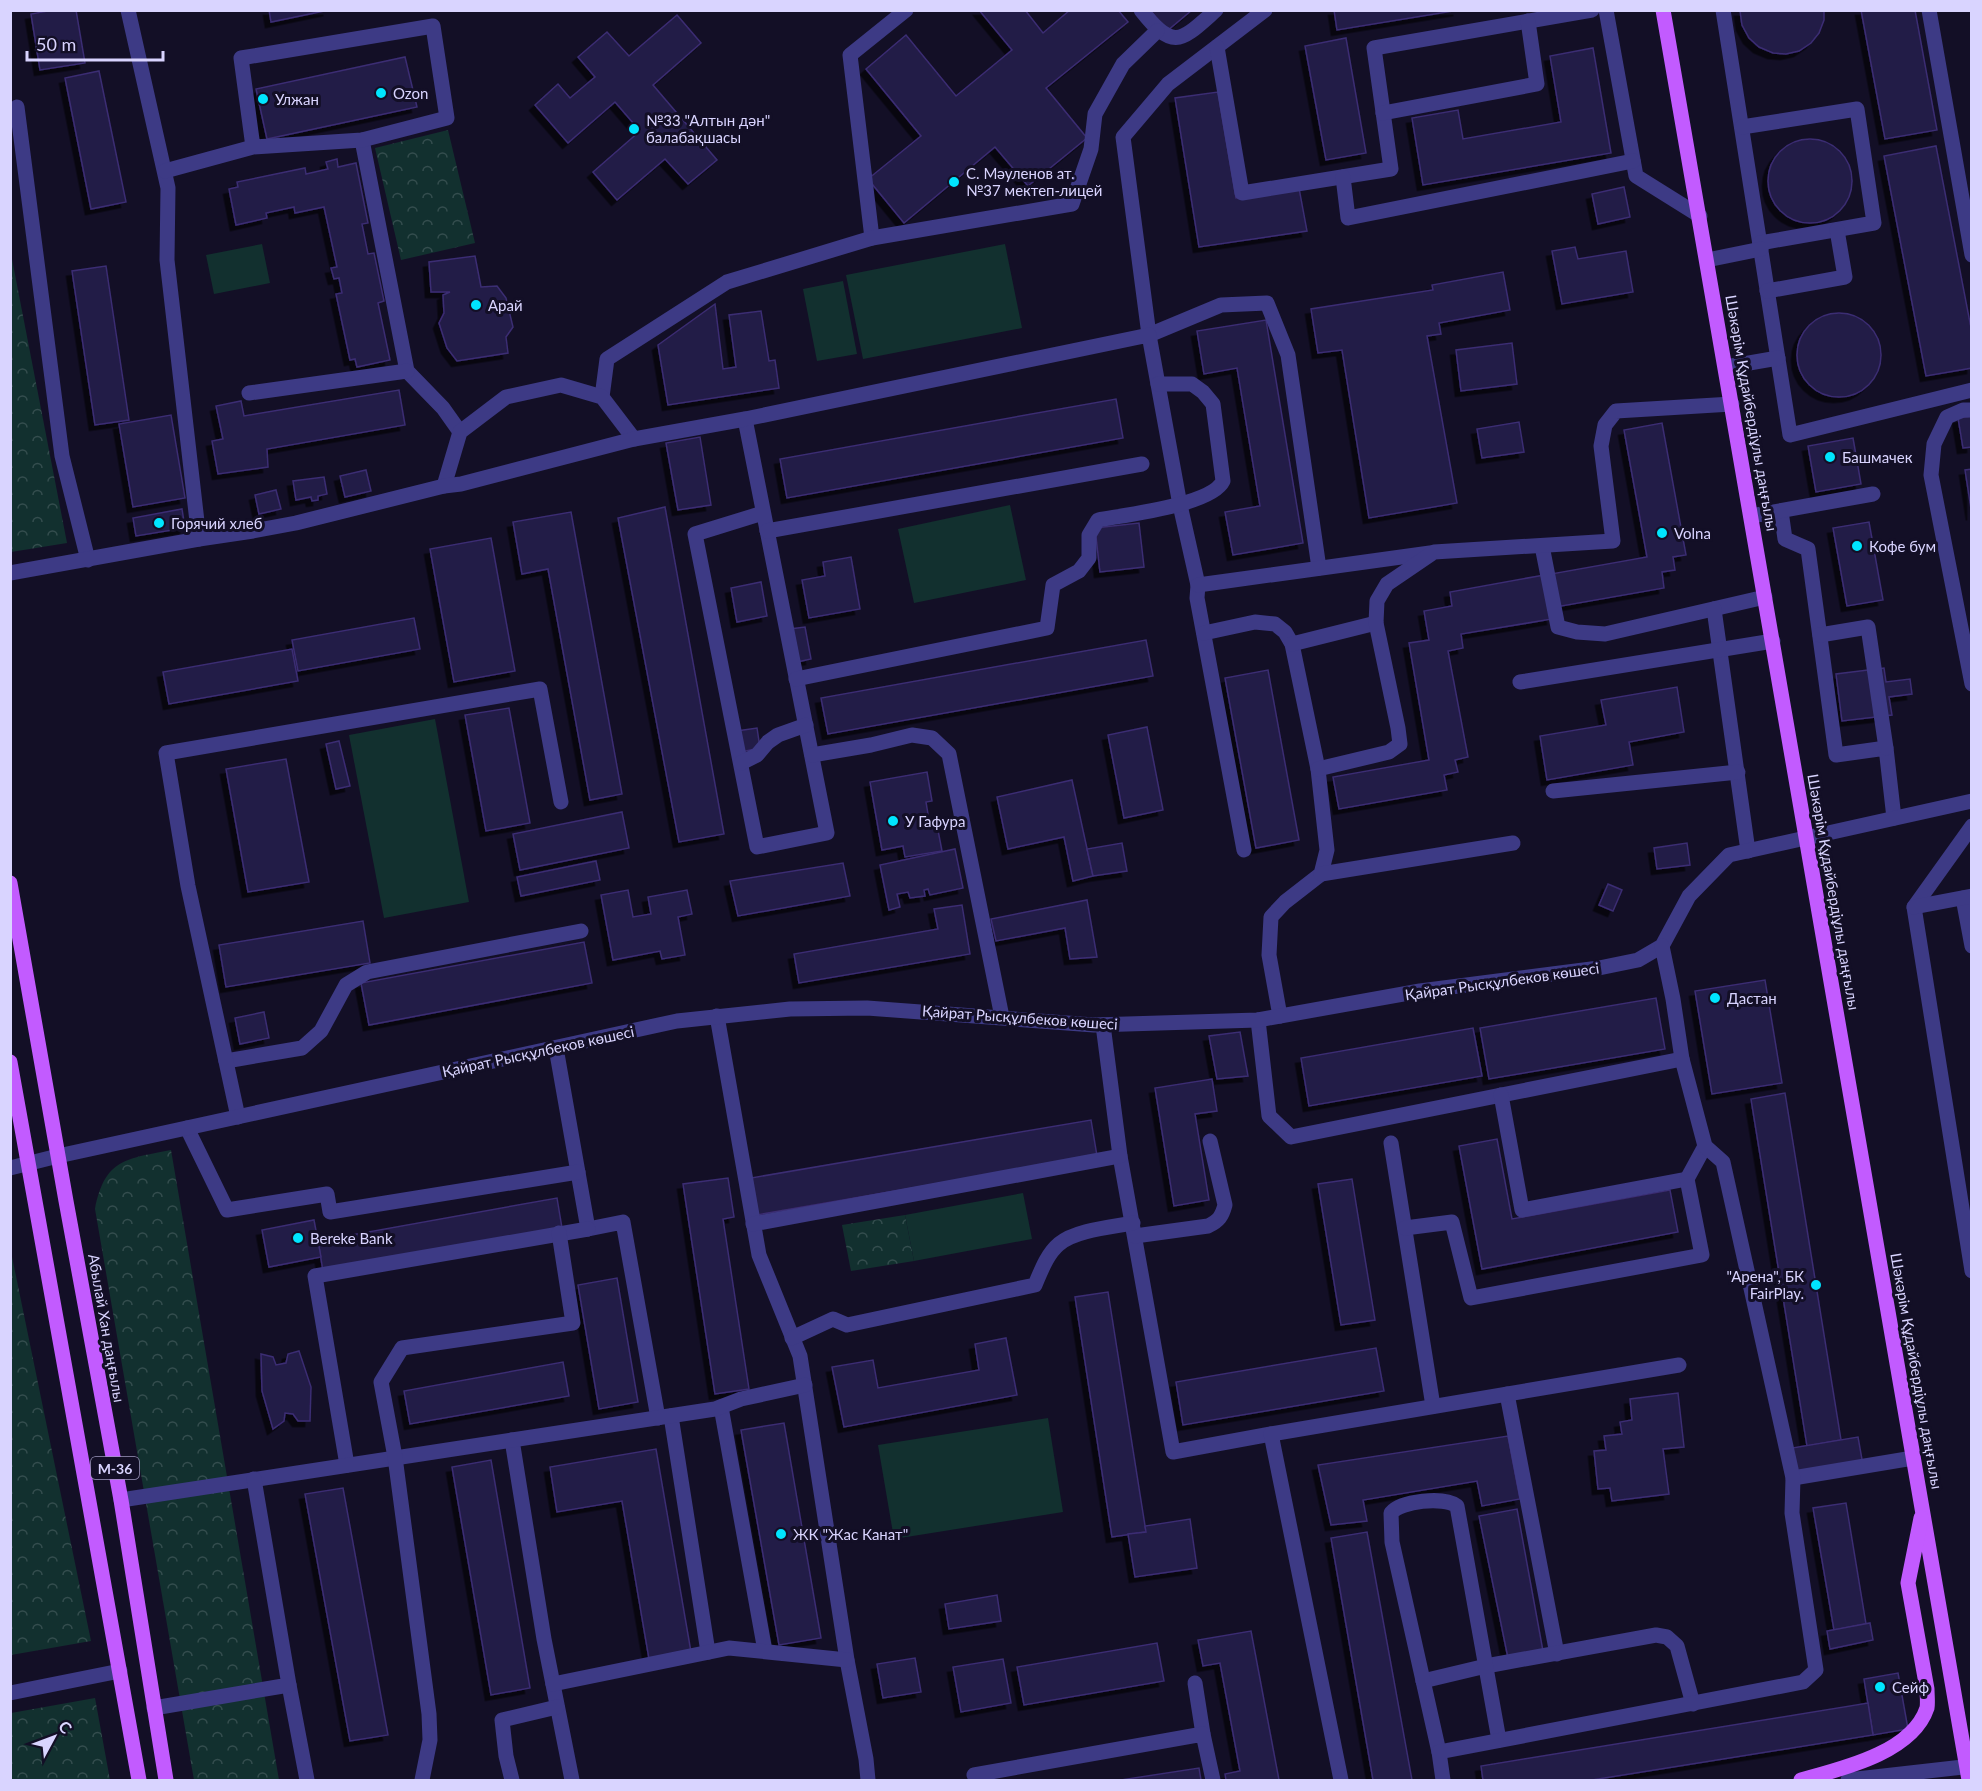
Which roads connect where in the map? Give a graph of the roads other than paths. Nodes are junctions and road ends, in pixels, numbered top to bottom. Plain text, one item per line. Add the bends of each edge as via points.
1 (128, 10) edge
2 (906, 10) edge
3 (1141, 10) edge
4 (1216, 10) edge
5 (1265, 10) edge
6 (1592, 10) edge
7 (1606, 10) edge
8 (1663, 10) edge
9 (1723, 10) edge
10 (1929, 10) edge
11 (1528, 21) junction
12 (1157, 31) junction
13 (1217, 47) junction
14 (17, 107) dead end
15 (1383, 113) junction
16 (1742, 127) junction
17 (362, 140) junction
18 (253, 147) junction
19 (1633, 160) junction
20 (165, 171) junction
21 (1343, 177) junction
22 (1700, 216) junction
23 (1837, 230) junction
24 (872, 238) junction
25 (1760, 246) junction
26 (1971, 255) edge
27 (1707, 260) junction
28 (1767, 291) junction
29 (1149, 335) junction
30 (1778, 358) junction
31 (1726, 368) junction
32 (407, 371) junction
33 (1158, 384) junction
34 (1971, 390) edge
35 (249, 393) dead end
36 (602, 397) junction
37 (1732, 404) junction
38 (1971, 410) edge
39 (745, 418) junction
40 (460, 432) junction
41 (634, 439) junction
42 (1142, 464) dead end
43 (444, 486) junction
44 (1873, 494) dead end
45 (1180, 505) junction
46 (1781, 511) junction
47 (763, 513) junction
48 (1752, 516) junction
49 (767, 531) junction
50 (199, 539) junction
51 (1542, 546) junction
52 (1434, 552) junction
53 (88, 560) junction
54 (1319, 568) junction
55 (10, 573) edge
56 (1198, 585) junction
57 (1765, 597) junction
58 (1714, 609) junction
59 (1376, 623) junction
60 (1204, 633) junction
61 (1820, 635) junction
62 (1773, 641) junction
63 (1293, 644) junction
64 (1720, 650) junction
65 (796, 679) junction
66 (1520, 682) dead end
67 (1971, 684) edge
68 (806, 725) junction
69 (1886, 748) junction
70 (812, 755) junction
71 (741, 763) junction
72 (1318, 769) junction
73 (1738, 772) junction
74 (1553, 791) dead end
75 (1971, 801) edge
76 (561, 802) dead end
77 (1894, 818) junction
78 (1971, 826) edge
79 (1807, 838) junction
80 (1513, 843) dead end
81 (1244, 850) dead end
82 (1748, 851) junction
83 (1321, 874) junction
84 (10, 884) edge
85 (1967, 897) edge
86 (1914, 907) junction
87 (581, 931) dead end
88 (1662, 946) junction
89 (1971, 946) edge
90 (717, 1016) junction
91 (1280, 1016) junction
92 (1002, 1017) junction
93 (1258, 1020) junction
94 (1103, 1025) junction
95 (556, 1048) junction
96 (1682, 1059) junction
97 (226, 1061) junction
98 (10, 1062) edge
99 (1501, 1095) junction
100 (238, 1117) junction
101 (187, 1128) junction
102 (1210, 1141) dead end
103 (1391, 1143) dead end
104 (1705, 1146) junction
105 (58, 1156) junction
106 (1120, 1156) junction
107 (27, 1163) junction
108 (10, 1168) edge
109 (578, 1172) junction
110 (1687, 1179) junction
111 (753, 1224) junction
112 (1405, 1228) junction
113 (588, 1229) junction
114 (1134, 1230) junction
115 (559, 1233) junction
116 (1971, 1271) edge
117 (792, 1338) junction
118 (1679, 1365) dead end
119 (805, 1385) junction
120 (1507, 1394) junction
121 (1433, 1406) junction
122 (721, 1407) junction
123 (664, 1417) junction
124 (1271, 1434) junction
125 (512, 1440) junction
126 (395, 1458) junction
127 (1913, 1458) junction
128 (347, 1465) junction
129 (1793, 1478) junction
130 (254, 1479) junction
131 (121, 1500) junction
132 (1922, 1510) junction
133 (708, 1652) junction
134 (765, 1652) junction
135 (1557, 1654) junction
136 (847, 1660) junction
137 (1486, 1666) junction
138 (120, 1671) junction
139 (1423, 1681) junction
140 (1195, 1683) dead end
141 (553, 1684) junction
142 (290, 1685) junction
143 (10, 1693) edge
144 (1694, 1704) junction
145 (557, 1707) junction
146 (154, 1708) junction
147 (1203, 1734) junction
148 (1499, 1740) junction
149 (1439, 1752) junction
150 (1969, 1771) edge
151 (974, 1775) dead end
152 (139, 1780) edge
153 (166, 1780) edge
154 (307, 1780) edge
155 (422, 1780) edge
156 (512, 1780) edge
157 (572, 1780) edge
158 (868, 1780) edge
159 (1213, 1780) edge
160 (1341, 1780) edge
161 (1443, 1780) edge
162 (1801, 1780) edge
163 (1848, 1780) edge

1 - 20 street
2 - 24 street via 850,55
3 - 12 street
4 - 12 street via 1187,36 1171,38
5 - 13 street
6 - 11 street
7 - 19 street
8 - 22 main road, Шәкәрім Құдайбердіұлы даңғылы
9 - 16 street
10 - 26 street
11 - 15 street via 1537,84
11 - 15 street via 1374,48
12 - 24 street via 1123,64 1095,114 1091,149 1072,204
13 - 21 street via 1242,194
13 - 29 street via 1168,84 1124,138
14 - 53 street via 62,456
15 - 21 street via 1391,169
16 - 23 street via 1857,109 1874,223
16 - 25 street
17 - 18 street
17 - 18 street via 447,118 433,26 241,58
17 - 32 street
18 - 20 street
19 - 21 street via 1348,218
19 - 22 street via 1636,176
20 - 50 street via 167,260
22 - 27 main road, Шәкәрім Құдайбердіұлы даңғылы
23 - 25 street
23 - 28 street via 1845,277
24 - 36 street via 727,282 607,359
25 - 27 street
25 - 28 street
27 - 31 main road, Шәкәрім Құдайбердіұлы даңғылы
28 - 30 street
29 - 33 street
29 - 39 street
29 - 54 street via 1221,305 1267,303 1288,355
30 - 31 street
30 - 34 street via 1790,435
31 - 37 main road, Шәкәрім Құдайбердіұлы даңғылы
32 - 35 street
32 - 40 street
33 - 45 street
33 - 45 street via 1192,384 1213,404 1223,481 1213,492
36 - 40 street via 561,385 506,397
36 - 41 street
37 - 48 main road, Шәкәрім Құдайбердіұлы даңғылы
37 - 51 street via 1616,411 1605,425 1601,446 1613,541
38 - 67 street via 1947,417 1935,444 1931,475
39 - 41 street
39 - 47 street
40 - 43 street
41 - 43 street
42 - 49 street
43 - 50 street via 296,523
44 - 46 street
45 - 56 street
45 - 65 street via 1098,520 1089,535 1089,558 1079,571 1053,585 1047,628
46 - 48 street
46 - 61 street via 1785,539 1808,549
47 - 49 street
47 - 71 street via 695,534
48 - 57 main road, Шәкәрім Құдайбердіұлы даңғылы
49 - 65 street
50 - 53 street
51 - 52 street
51 - 58 street via 1558,627 1605,634
52 - 54 street
52 - 59 street via 1387,584 1377,601
53 - 55 street
54 - 56 street
56 - 60 street
57 - 58 street
57 - 62 main road, Шәкәрім Құдайбердіұлы даңғылы
58 - 64 street
59 - 63 street
59 - 72 street via 1400,744 1389,752
60 - 63 street via 1255,622 1275,624
60 - 81 street
61 - 69 street via 1868,627
61 - 69 street via 1836,755
62 - 64 street
62 - 79 main road, Шәкәрім Құдайбердіұлы даңғылы
63 - 72 street
64 - 66 street
64 - 73 street
65 - 68 street
68 - 70 street
68 - 71 street via 778,735 757,755
69 - 77 street
70 - 71 street via 827,833 757,847
70 - 92 street via 912,735 933,738 949,754
72 - 83 street via 1327,850
73 - 74 street
73 - 82 street
75 - 77 street
76 - 97 street via 540,689 166,753 188,886
77 - 79 street
78 - 86 street
79 - 82 street
79 - 127 main road, Шәкәрім Құдайбердіұлы даңғылы
80 - 83 street
82 - 88 street via 1729,855 1689,896
83 - 91 street via 1271,916 1269,955
84 - 105 main road, Абылай Хан даңғылы / M-36
85 - 86 street
85 - 89 street
86 - 116 street
87 - 97 street via 367,972 346,985 321,1031 302,1048
88 - 91 street, Қайрат Рысқұлбеков көшесі via 1638,960 1599,969 1420,991
88 - 96 street
90 - 92 street, Қайрат Рысқұлбеков көшесі via 790,1009 867,1008
90 - 95 street, Қайрат Рысқұлбеков көшесі via 677,1020
90 - 111 street
91 - 93 street, Қайрат Рысқұлбеков көшесі
92 - 94 street, Қайрат Рысқұлбеков көшесі
93 - 94 street, Қайрат Рысқұлбеков көшесі
93 - 99 street via 1269,1116 1291,1137
94 - 106 street
95 - 100 street, Қайрат Рысқұлбеков көшесі
95 - 109 street
96 - 99 street
96 - 104 street
97 - 100 street
98 - 107 main road, M-36
99 - 110 street via 1522,1210
100 - 101 street, Қайрат Рысқұлбеков көшесі
101 - 105 street, Қайрат Рысқұлбеков көшесі
101 - 109 street via 227,1210 327,1194 330,1212
102 - 114 street via 1225,1205 1217,1222 1208,1226
103 - 112 street
104 - 110 street
104 - 129 street via 1723,1162
105 - 107 street, Қайрат Рысқұлбеков көшесі
105 - 131 main road, Абылай Хан даңғылы / M-36
106 - 111 street
106 - 114 street
107 - 108 street, Қайрат Рысқұлбеков көшесі
107 - 138 main road, M-36
109 - 113 street
110 - 112 street via 1702,1255 1471,1298 1452,1222
111 - 117 street via 759,1255
112 - 121 street
113 - 115 street
113 - 123 street via 623,1222
114 - 117 street via 1080,1234 1060,1243 1046,1260 1035,1285 847,1324 833,1318
114 - 124 street via 1173,1452
115 - 126 street via 573,1323 402,1348 381,1382
115 - 128 street via 315,1276
117 - 119 street
118 - 120 street
119 - 122 street
119 - 136 street
120 - 121 street
120 - 135 street
121 - 124 street
122 - 123 street
122 - 134 street
123 - 125 street
123 - 133 street
124 - 160 street
125 - 126 street
125 - 141 street
126 - 128 street
126 - 155 street via 429,1714 430,1740
127 - 129 street
127 - 132 main road, Шәкәрім Құдайбердіұлы даңғылы
128 - 130 street
129 - 144 street via 1792,1513 1816,1670 1803,1682
130 - 131 street
130 - 142 street
131 - 146 main road, Абылай Хан даңғылы / M-36
132 - 150 main road, Шәкәрім Құдайбердіұлы даңғылы
132 - 162 main road via 1908,1583 1927,1707 1917,1726 1874,1757
133 - 134 street via 729,1648
133 - 141 street
134 - 136 street
135 - 137 street
135 - 144 street via 1656,1635 1667,1637 1677,1646
136 - 158 street
137 - 139 street
137 - 139 street via 1457,1506 1446,1500 1403,1504 1391,1513 1392,1542
137 - 148 street
138 - 143 street
138 - 152 main road, M-36
139 - 149 street
140 - 147 street
141 - 145 street
142 - 146 street
142 - 154 street
144 - 148 street
145 - 156 street via 502,1720
145 - 157 street
146 - 153 main road, Абылай Хан даңғылы / M-36
147 - 151 street
147 - 159 street
148 - 149 street
149 - 161 street
150 - 163 street

